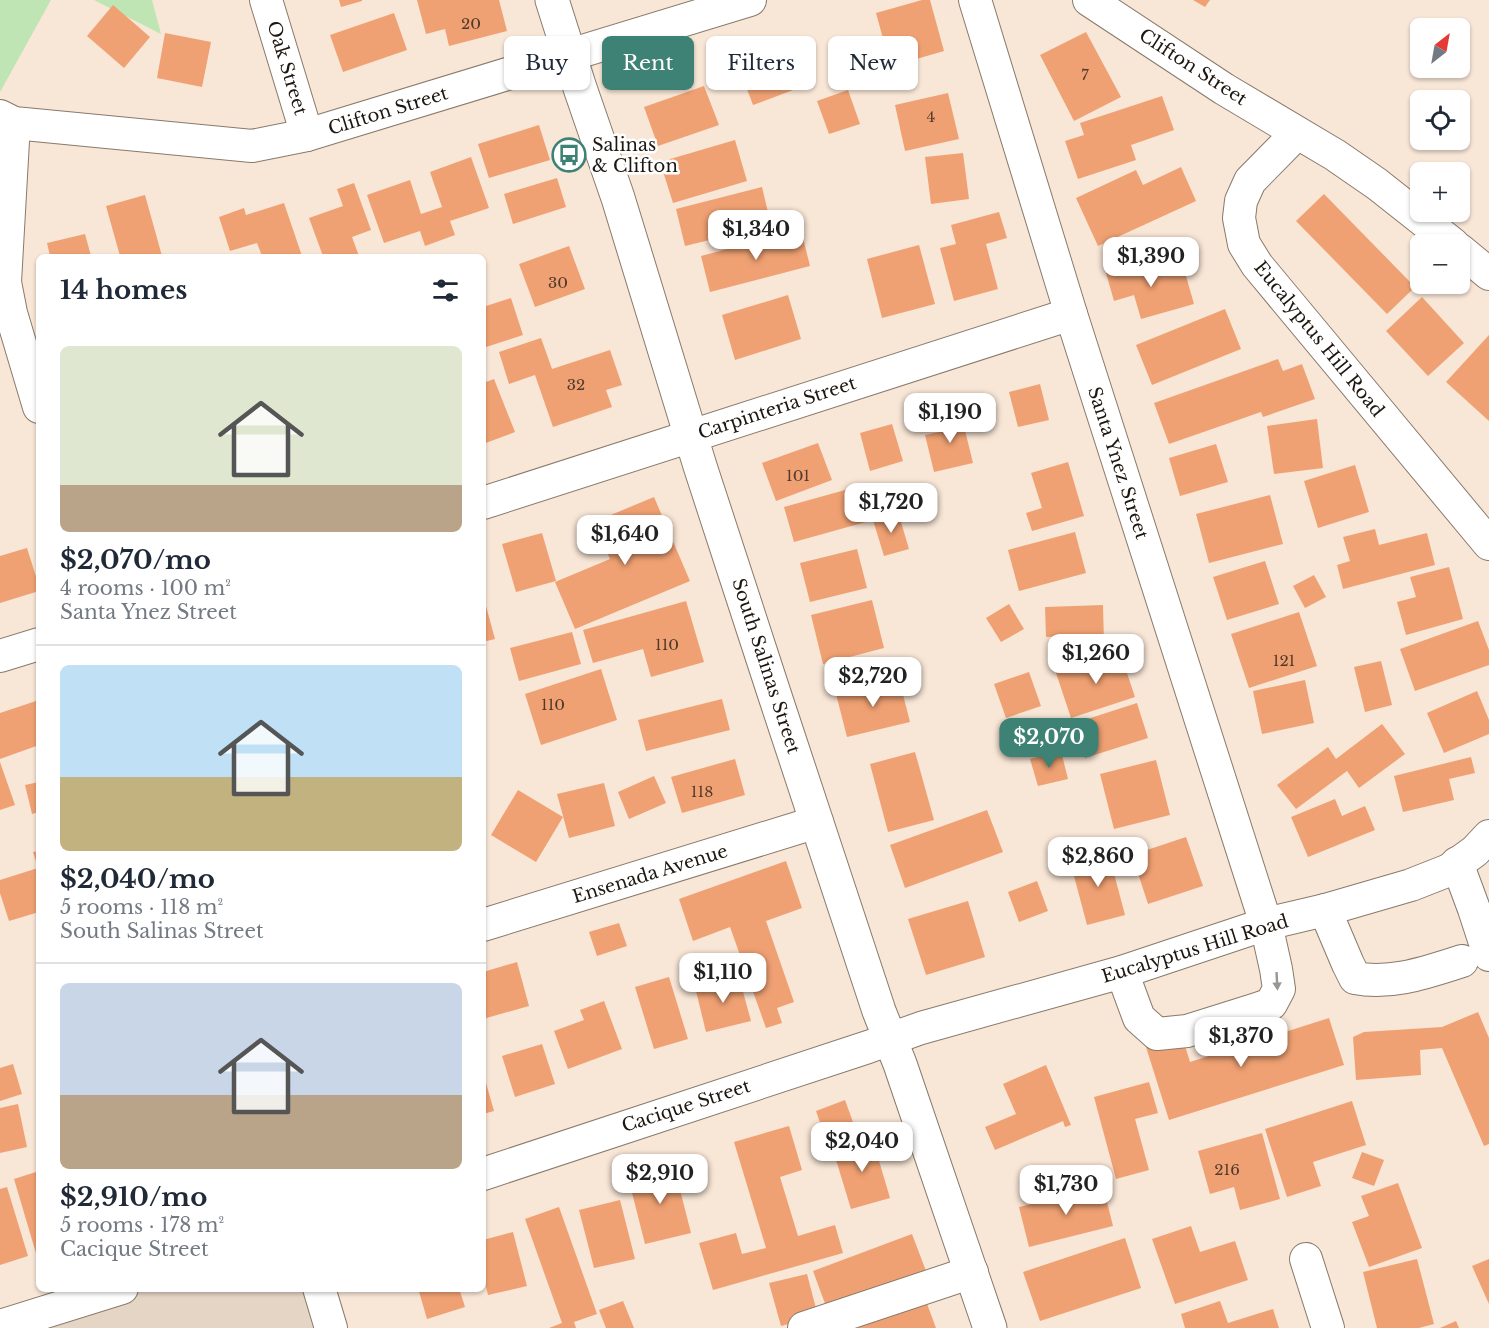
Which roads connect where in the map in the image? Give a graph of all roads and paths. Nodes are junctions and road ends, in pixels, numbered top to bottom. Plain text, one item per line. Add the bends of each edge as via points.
1 (266, 0) edge
2 (552, 0) edge
3 (750, 0) edge
4 (975, 0) edge
5 (1089, 0) edge
6 (564, 36) edge
7 (590, 50) edge
8 (504, 76) edge
9 (581, 90) edge
10 (7, 119) edge
11 (1297, 133) junction
12 (307, 135) junction
13 (1440, 234) edge
14 (1470, 258) edge
15 (1489, 274) edge
16 (1071, 314) junction
17 (36, 397) edge
18 (691, 436) junction
19 (486, 501) edge
20 (1489, 544) edge
21 (36, 645) edge
22 (0, 656) edge
23 (817, 822) junction
24 (1489, 836) edge
25 (1457, 864) junction
26 (1325, 910) junction
27 (486, 924) edge
28 (1266, 924) junction
29 (1475, 958) edge
30 (1122, 972) junction
31 (889, 1039) junction
32 (486, 1173) edge
33 (1306, 1259) dead end
34 (972, 1272) junction
35 (109, 1292) edge
36 (320, 1292) edge
37 (0, 1326) edge
38 (331, 1328) edge
39 (804, 1328) edge
40 (990, 1328) edge
41 (1328, 1328) edge

1 - 12 street, Oak Street
2 - 6 main road, South Salinas Street
3 - 7 street, Clifton Street
4 - 16 street, Santa Ynez Street
5 - 11 street, Clifton Street
8 - 12 street, Clifton Street
9 - 18 main road, South Salinas Street
10 - 12 street, Clifton Street via 252,146
10 - 17 street via 5,282 10,313
11 - 13 street via 1377,184
11 - 20 street, Eucalyptus Hill Road via 1250,180 1239,218 1245,244 1257,265
14 - 15 street
16 - 18 street, Carpinteria Street
16 - 28 street, Santa Ynez Street
18 - 19 street, Carpinteria Street
18 - 23 main road, South Salinas Street
21 - 22 street
23 - 27 street, Ensenada Avenue
23 - 31 main road, South Salinas Street
24 - 25 street, Eucalyptus Hill Road
25 - 26 street, Eucalyptus Hill Road via 1411,885
25 - 29 street via 1474,909
26 - 28 street, Eucalyptus Hill Road
26 - 29 street via 1355,978 1371,981 1411,977
28 - 30 street, Eucalyptus Hill Road
28 -> 30 street, Santa Ynez Street via 1279,989 1271,1004 1257,1010 1187,1031 1157,1034 1139,1018
30 - 31 street, Eucalyptus Hill Road
31 - 32 street, Cacique Street
31 - 34 main road, South Salinas Street
33 - 41 street
34 - 39 street
34 - 40 main road, South Salinas Street
35 - 37 street
36 - 38 street

